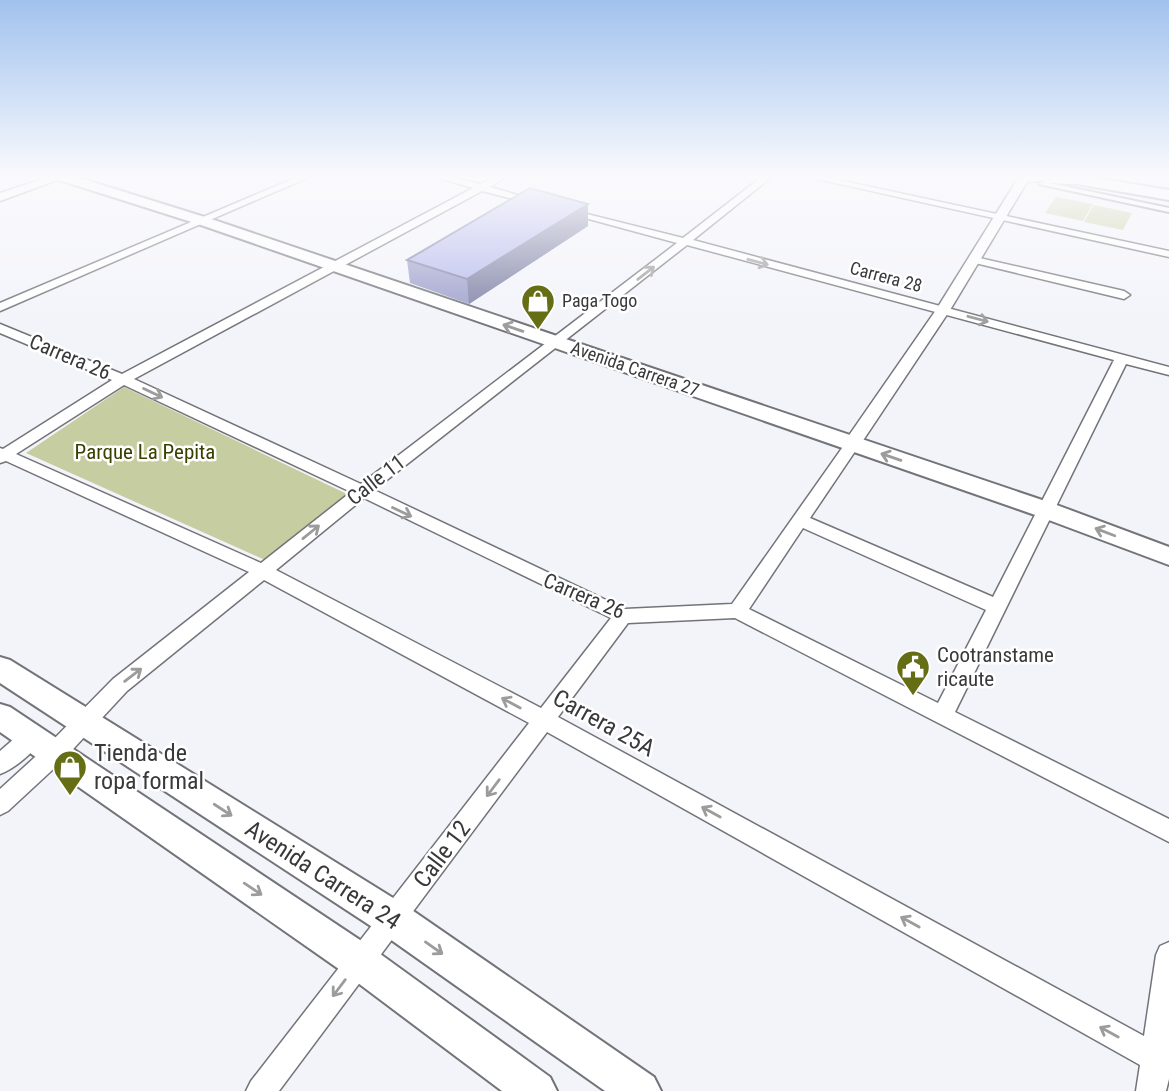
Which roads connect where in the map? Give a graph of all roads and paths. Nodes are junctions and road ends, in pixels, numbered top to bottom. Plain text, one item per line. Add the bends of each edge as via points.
1 (187, 226) edge
2 (218, 226) edge
3 (410, 226) edge
4 (623, 226) edge
5 (705, 226) edge
6 (994, 226) edge
7 (1040, 226) edge
8 (684, 243) junction
9 (1169, 254) edge
10 (975, 260) junction
11 (333, 267) junction
12 (1124, 295) dead end
13 (0, 307) edge
14 (943, 310) junction
15 (0, 328) edge
16 (557, 343) junction
17 (1122, 358) junction
18 (1169, 371) edge
19 (123, 379) junction
20 (852, 444) junction
21 (1, 455) edge
22 (360, 492) junction
23 (1046, 510) junction
24 (798, 519) junction
25 (1169, 556) edge
26 (263, 571) junction
27 (998, 607) junction
28 (737, 611) junction
29 (623, 617) junction
30 (0, 668) edge
31 (943, 715) junction
32 (0, 716) edge
33 (544, 720) junction
34 (85, 722) junction
35 (43, 746) junction
36 (0, 764) edge
37 (0, 804) edge
38 (1169, 831) edge
39 (393, 919) junction
40 (1169, 955) edge
41 (359, 961) junction
42 (1162, 1061) edge
43 (261, 1091) edge
44 (536, 1091) edge
45 (640, 1091) edge
46 (1151, 1091) edge

1 - 13 street
2 - 11 main road, Avenida Carrera 27
3 - 11 street
4 - 8 street, Carrera 28
5 - 8 street, Calle 11
6 - 10 street
7 - 9 street
8 -> 14 street, Carrera 28
16 -> 8 street, Calle 11
10 - 12 street
10 - 14 street
16 -> 11 main road, Avenida Carrera 27
11 - 19 street
14 -> 17 street, Carrera 28
14 - 20 street
15 - 19 street, Carrera 26
16 - 20 main road, Avenida Carrera 27
16 - 22 street, Calle 11
17 - 18 street, Carrera 28
17 - 23 street
19 - 21 street
19 -> 22 street, Carrera 26
23 -> 20 main road, Avenida Carrera 27
20 - 24 street
21 - 26 street, Carrera 25A
26 -> 22 street, Calle 11
22 -> 29 street, Carrera 26
25 -> 23 main road, Avenida Carrera 27
23 - 27 street
24 - 27 street
24 - 28 street
33 -> 26 street, Carrera 25A
34 -> 26 street, Calle 11 via 120,685
27 - 31 street
28 - 29 street, Carrera 26
28 - 31 street, Carrera 26
29 - 33 street, Calle 12
30 - 34 main road, Avenida Carrera 24
31 - 38 street, Carrera 26
32 - 35 main road
33 -> 39 street, Calle 12
42 -> 33 street, Carrera 25A
34 - 35 street, Calle 11
34 -> 39 main road, Avenida Carrera 24
35 - 36 street, Calle 11
35 - 37 street, Calle 11
35 -> 41 main road
39 - 41 street, Calle 12
39 -> 45 main road, Avenida Carrera 24
40 - 42 street
41 -> 43 street, Calle 12
41 - 44 main road
42 - 46 street

